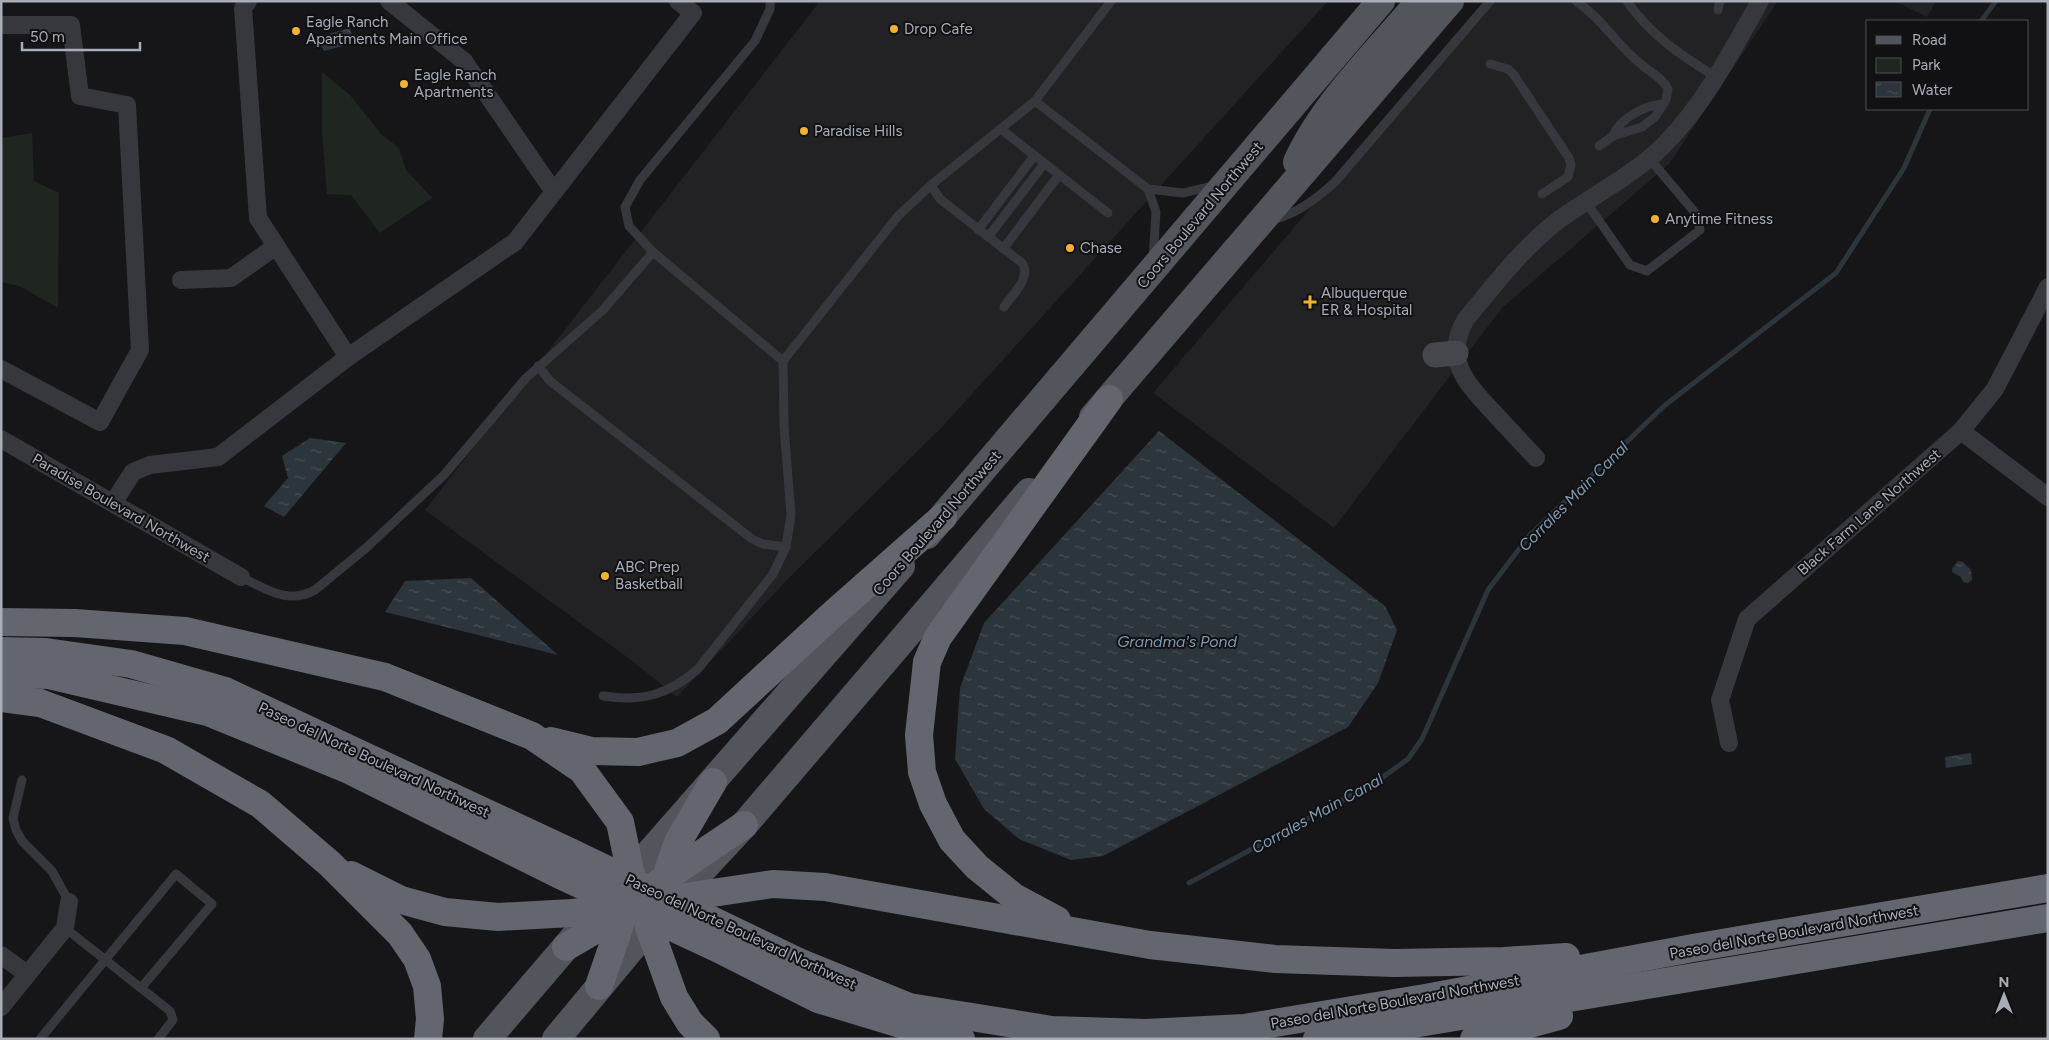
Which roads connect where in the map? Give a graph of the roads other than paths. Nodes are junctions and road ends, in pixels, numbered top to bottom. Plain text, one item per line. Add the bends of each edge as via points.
1 (248, 1) edge
2 (389, 1) edge
3 (678, 1) edge
4 (770, 1) edge
5 (1111, 1) edge
6 (1381, 1) edge
7 (1420, 1) edge
8 (1450, 1) edge
9 (1490, 1) edge
10 (1627, 1) edge
11 (1760, 1) edge
12 (1577, 2) edge
13 (1, 25) edge
14 (1490, 64) dead end
15 (1716, 76) junction
16 (1035, 101) junction
17 (1663, 104) junction
18 (1002, 130) junction
19 (1613, 136) junction
20 (1599, 146) dead end
21 (1034, 156) junction
22 (1649, 158) junction
23 (1044, 164) junction
24 (1060, 176) junction
25 (1228, 182) junction
26 (931, 185) junction
27 (1148, 189) junction
28 (1288, 189) junction
29 (554, 192) junction
30 (1542, 194) dead end
31 (1586, 202) junction
32 (1108, 213) dead end
33 (1259, 224) junction
34 (978, 230) junction
35 (988, 237) junction
36 (276, 246) junction
37 (1003, 249) junction
38 (653, 252) junction
39 (1152, 272) junction
40 (181, 280) dead end
41 (2048, 287) edge
42 (1004, 307) dead end
43 (348, 357) junction
44 (783, 361) junction
45 (538, 366) junction
46 (1, 368) edge
47 (1109, 399) junction
48 (1961, 431) junction
49 (1, 439) edge
50 (1536, 458) dead end
51 (2048, 497) edge
52 (113, 503) junction
53 (943, 517) junction
54 (786, 546) junction
55 (241, 577) joint
56 (1, 622) edge
57 (1, 651) edge
58 (1, 674) edge
59 (603, 696) dead end
60 (1, 698) edge
61 (532, 736) junction
62 (1729, 743) dead end
63 (22, 780) dead end
64 (713, 782) junction
65 (744, 825) joint
66 (564, 863) junction
67 (330, 864) junction
68 (631, 875) junction
69 (2048, 888) edge
70 (666, 893) junction
71 (68, 902) joint
72 (617, 908) junction
73 (2048, 918) edge
74 (649, 927) junction
75 (65, 928) junction
76 (1081, 932) junction
77 (726, 939) junction
78 (566, 947) joint
79 (1693, 948) junction
80 (1, 955) edge
81 (105, 959) junction
82 (27, 974) junction
83 (1720, 974) junction
84 (599, 986) junction
85 (141, 988) junction
86 (1, 1007) edge
87 (40, 1039) edge
88 (158, 1039) edge
89 (428, 1039) edge
90 (487, 1039) edge
91 (556, 1039) edge
92 (706, 1039) edge
93 (961, 1039) edge
94 (1317, 1039) edge
95 (1474, 1039) edge

1 - 36 street via 244,8 258,218
2 - 29 street via 464,61
3 - 29 street via 693,13
4 - 38 lane via 770,9 755,41 640,180 625,206 629,226
5 - 16 lane
6 - 25 main road, Coors Boulevard Northwest
7 - 28 main road via 1318,123 1295,166
8 - 28 main road
9 - 33 lane via 1319,197 1283,217
10 - 15 lane via 1663,42
11 - 15 street
12 - 17 lane via 1596,16 1633,58 1665,83 1668,94
13 - 46 street via 71,24 80,96 127,105 140,350 100,422
14 - 30 lane via 1514,75 1569,158 1568,177
15 - 22 street via 1690,116
16 - 18 lane
16 - 27 lane
17 - 19 lane via 1655,117 1642,127
17 - 19 lane via 1647,106 1618,127
18 - 21 lane
18 - 26 lane
19 - 20 lane
21 - 23 lane
21 - 34 lane
22 - 31 street
22 - 31 lane via 1697,215 1700,230 1647,271 1630,265
23 - 24 lane
23 - 35 lane
24 - 32 lane
24 - 37 lane
25 - 27 lane via 1183,193
25 - 39 main road, Coors Boulevard Northwest
26 - 34 lane via 940,199
26 - 44 lane via 894,221
27 - 39 lane via 1156,212
28 - 33 main road
29 - 43 street via 515,242
31 - 50 street via 1520,255 1466,319 1456,341 1445,354 1458,364 1469,386
33 - 47 main road
34 - 35 lane
35 - 37 lane
36 - 40 street via 231,278
36 - 43 street
37 - 42 lane via 1022,263 1026,276
38 - 44 lane
38 - 45 lane via 603,310
39 - 53 main road, Coors Boulevard Northwest
41 - 48 street, Black Farm Lane Northwest via 1996,388
43 - 52 street via 218,458 150,465 133,472
44 - 54 lane via 791,515
45 - 54 lane via 550,381 752,540
45 - 55 lane via 444,475 366,548 315,590 305,596 287,597
47 - 65 main road
47 - 76 highway via 938,637 927,662 919,735 922,772 933,804 952,840 977,867 1014,897
48 - 51 street
48 - 62 street, Black Farm Lane Northwest via 1747,619 1720,700
49 - 52 street, Paradise Boulevard Northwest
52 - 55 street, Paradise Boulevard Northwest
53 - 61 highway via 717,721 676,743 638,752 592,751
53 - 64 main road, Coors Boulevard Northwest
54 - 59 lane via 774,574 686,680 649,696
56 - 61 highway via 74,623 185,631 385,677
57 - 66 highway, Paseo del Norte Boulevard Northwest via 46,652 130,664 226,691
58 - 66 highway, Paseo del Norte Boulevard Northwest via 49,675 208,712
60 - 67 highway via 40,703 166,750 260,804
61 - 68 highway via 582,770 620,822
63 - 71 lane via 14,818 16,830 22,841 52,871
64 - 68 main road, Coors Boulevard Northwest
64 - 70 highway via 678,842
65 - 70 highway
66 - 77 highway, Paseo del Norte Boulevard Northwest
67 - 72 highway via 401,900 445,912 498,917
67 - 89 highway via 400,934 417,959 427,986
68 - 72 highway
69 - 79 highway, Paseo del Norte Boulevard Northwest
70 - 72 highway via 646,894
70 - 74 highway
70 - 76 highway via 773,884 825,887
71 - 75 street
72 - 78 highway
72 - 84 highway
73 - 83 highway, Paseo del Norte Boulevard Northwest
74 - 84 main road
74 - 92 highway via 674,997 690,1023
75 - 81 lane
75 - 82 street
76 - 79 highway via 1275,959 1384,963 1504,961
77 - 79 highway, Paseo del Norte Boulevard Northwest via 801,963 908,1007 1052,1030 1146,1033 1244,1028
77 - 93 highway, Paseo del Norte Boulevard Northwest via 818,999 937,1035
78 - 90 main road
80 - 82 street
81 - 85 lane
81 - 85 lane via 176,874 212,904
81 - 87 lane
82 - 86 street
83 - 94 highway, Paseo del Norte Boulevard Northwest
83 - 95 highway
84 - 91 main road
85 - 88 lane via 170,1011 173,1020

